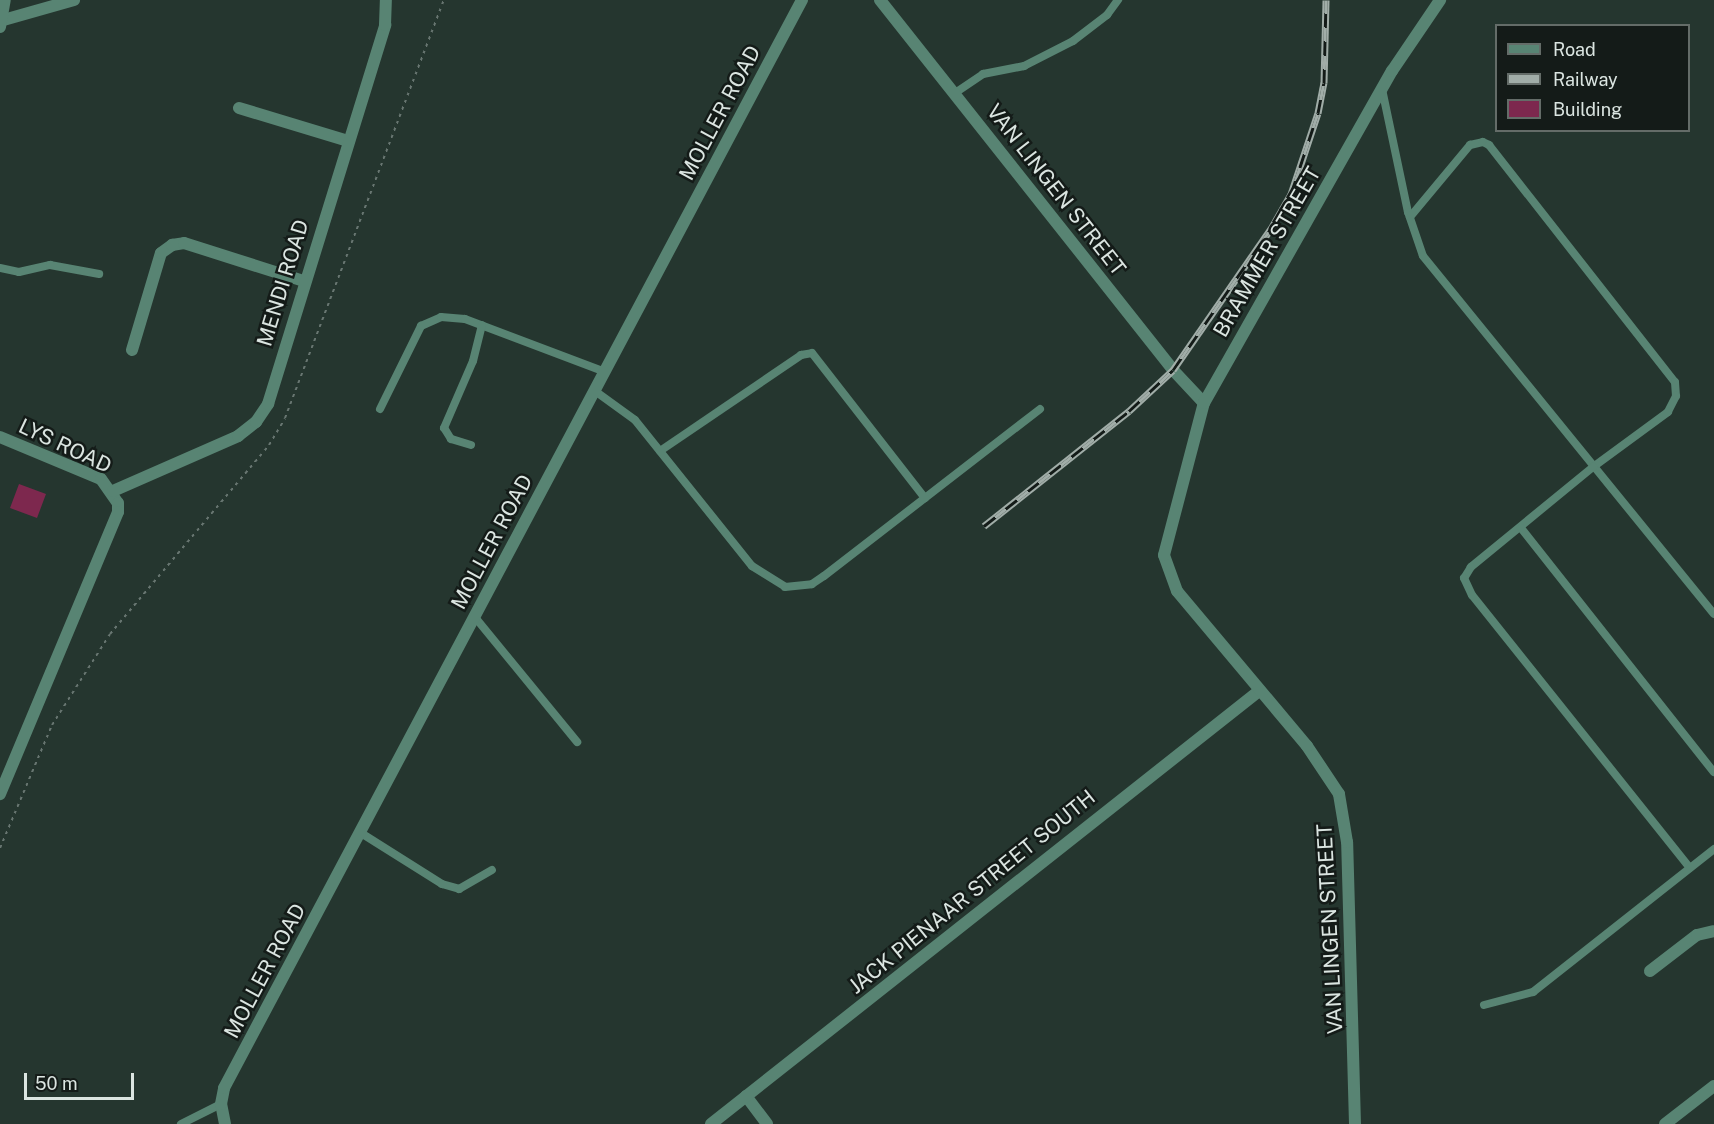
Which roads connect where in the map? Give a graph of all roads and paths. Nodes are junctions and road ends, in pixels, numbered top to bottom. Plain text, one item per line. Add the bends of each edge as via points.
1 (5, 0) edge
2 (74, 0) edge
3 (386, 0) edge
4 (802, 0) edge
5 (880, 0) edge
6 (1118, 0) edge
7 (1440, 0) edge
8 (0, 23) edge
9 (1382, 89) junction
10 (955, 93) junction
11 (238, 108) dead end
12 (348, 141) junction
13 (1410, 217) junction
14 (0, 268) edge
15 (99, 274) dead end
16 (304, 281) junction
17 (482, 325) junction
18 (132, 350) dead end
19 (605, 372) junction
20 (596, 391) junction
21 (1204, 403) junction
22 (380, 409) dead end
23 (1040, 409) dead end
24 (0, 437) edge
25 (471, 445) dead end
26 (660, 451) junction
27 (1593, 467) junction
28 (113, 491) junction
29 (925, 498) junction
30 (1521, 528) junction
31 (1167, 541) joint
32 (1714, 614) edge
33 (474, 616) junction
34 (1259, 691) junction
35 (577, 742) dead end
36 (1714, 772) edge
37 (0, 794) edge
38 (361, 833) junction
39 (1714, 849) edge
40 (1690, 868) junction
41 (492, 870) dead end
42 (1714, 931) edge
43 (1650, 971) dead end
44 (1484, 1005) dead end
45 (1714, 1086) edge
46 (746, 1096) junction
47 (221, 1104) junction
48 (182, 1124) edge
49 (225, 1124) edge
50 (711, 1124) edge
51 (767, 1124) edge
52 (1355, 1124) edge
53 (1665, 1124) edge

1 - 8 street
2 - 8 street
3 - 12 street, MENDI ROAD via 385,25
4 - 19 street, MOLLER ROAD
5 - 10 street, VAN LINGEN STREET
6 - 10 lane via 1107,15 1049,55 1009,70 984,74
7 - 9 street, BRAMMER STREET
9 - 13 lane
9 - 21 street, BRAMMER STREET
10 - 21 street, VAN LINGEN STREET via 1173,370
11 - 12 street
12 - 16 street, MENDI ROAD
13 - 27 lane via 1432,270
13 - 27 lane via 1470,145 1489,145 1671,373 1676,388 1668,412
14 - 15 lane via 19,272 50,265
16 - 18 street via 184,243 172,245 161,253
16 - 28 street, MENDI ROAD via 268,404 256,422 238,436
17 - 19 lane
17 - 22 lane via 456,317 427,321
17 - 25 lane via 473,361 444,428 451,439
19 - 20 street, MOLLER ROAD
20 - 26 lane via 627,411
20 - 33 street, MOLLER ROAD
21 - 31 street, BRAMMER STREET
23 - 29 lane
24 - 28 street, LYS ROAD via 101,479
26 - 29 lane via 752,566 776,585 785,587 812,584
26 - 29 lane via 801,355 812,353
27 - 30 lane
27 - 32 lane
28 - 37 street via 117,512
30 - 36 lane
30 - 40 lane via 1466,572 1465,583
31 - 34 street, VAN LINGEN STREET via 1166,567 1177,591
33 - 35 lane
33 - 38 street, MOLLER ROAD
34 - 46 street, JACK PIENAAR STREET SOUTH
34 - 52 street, VAN LINGEN STREET via 1320,765 1343,807
38 - 41 lane via 442,884 459,889
38 - 47 street, MOLLER ROAD via 224,1089
39 - 40 lane
40 - 44 lane via 1533,992
42 - 43 street via 1697,935
45 - 53 street
46 - 50 street, JACK PIENAAR STREET SOUTH
46 - 51 street
47 - 48 lane
47 - 49 street

